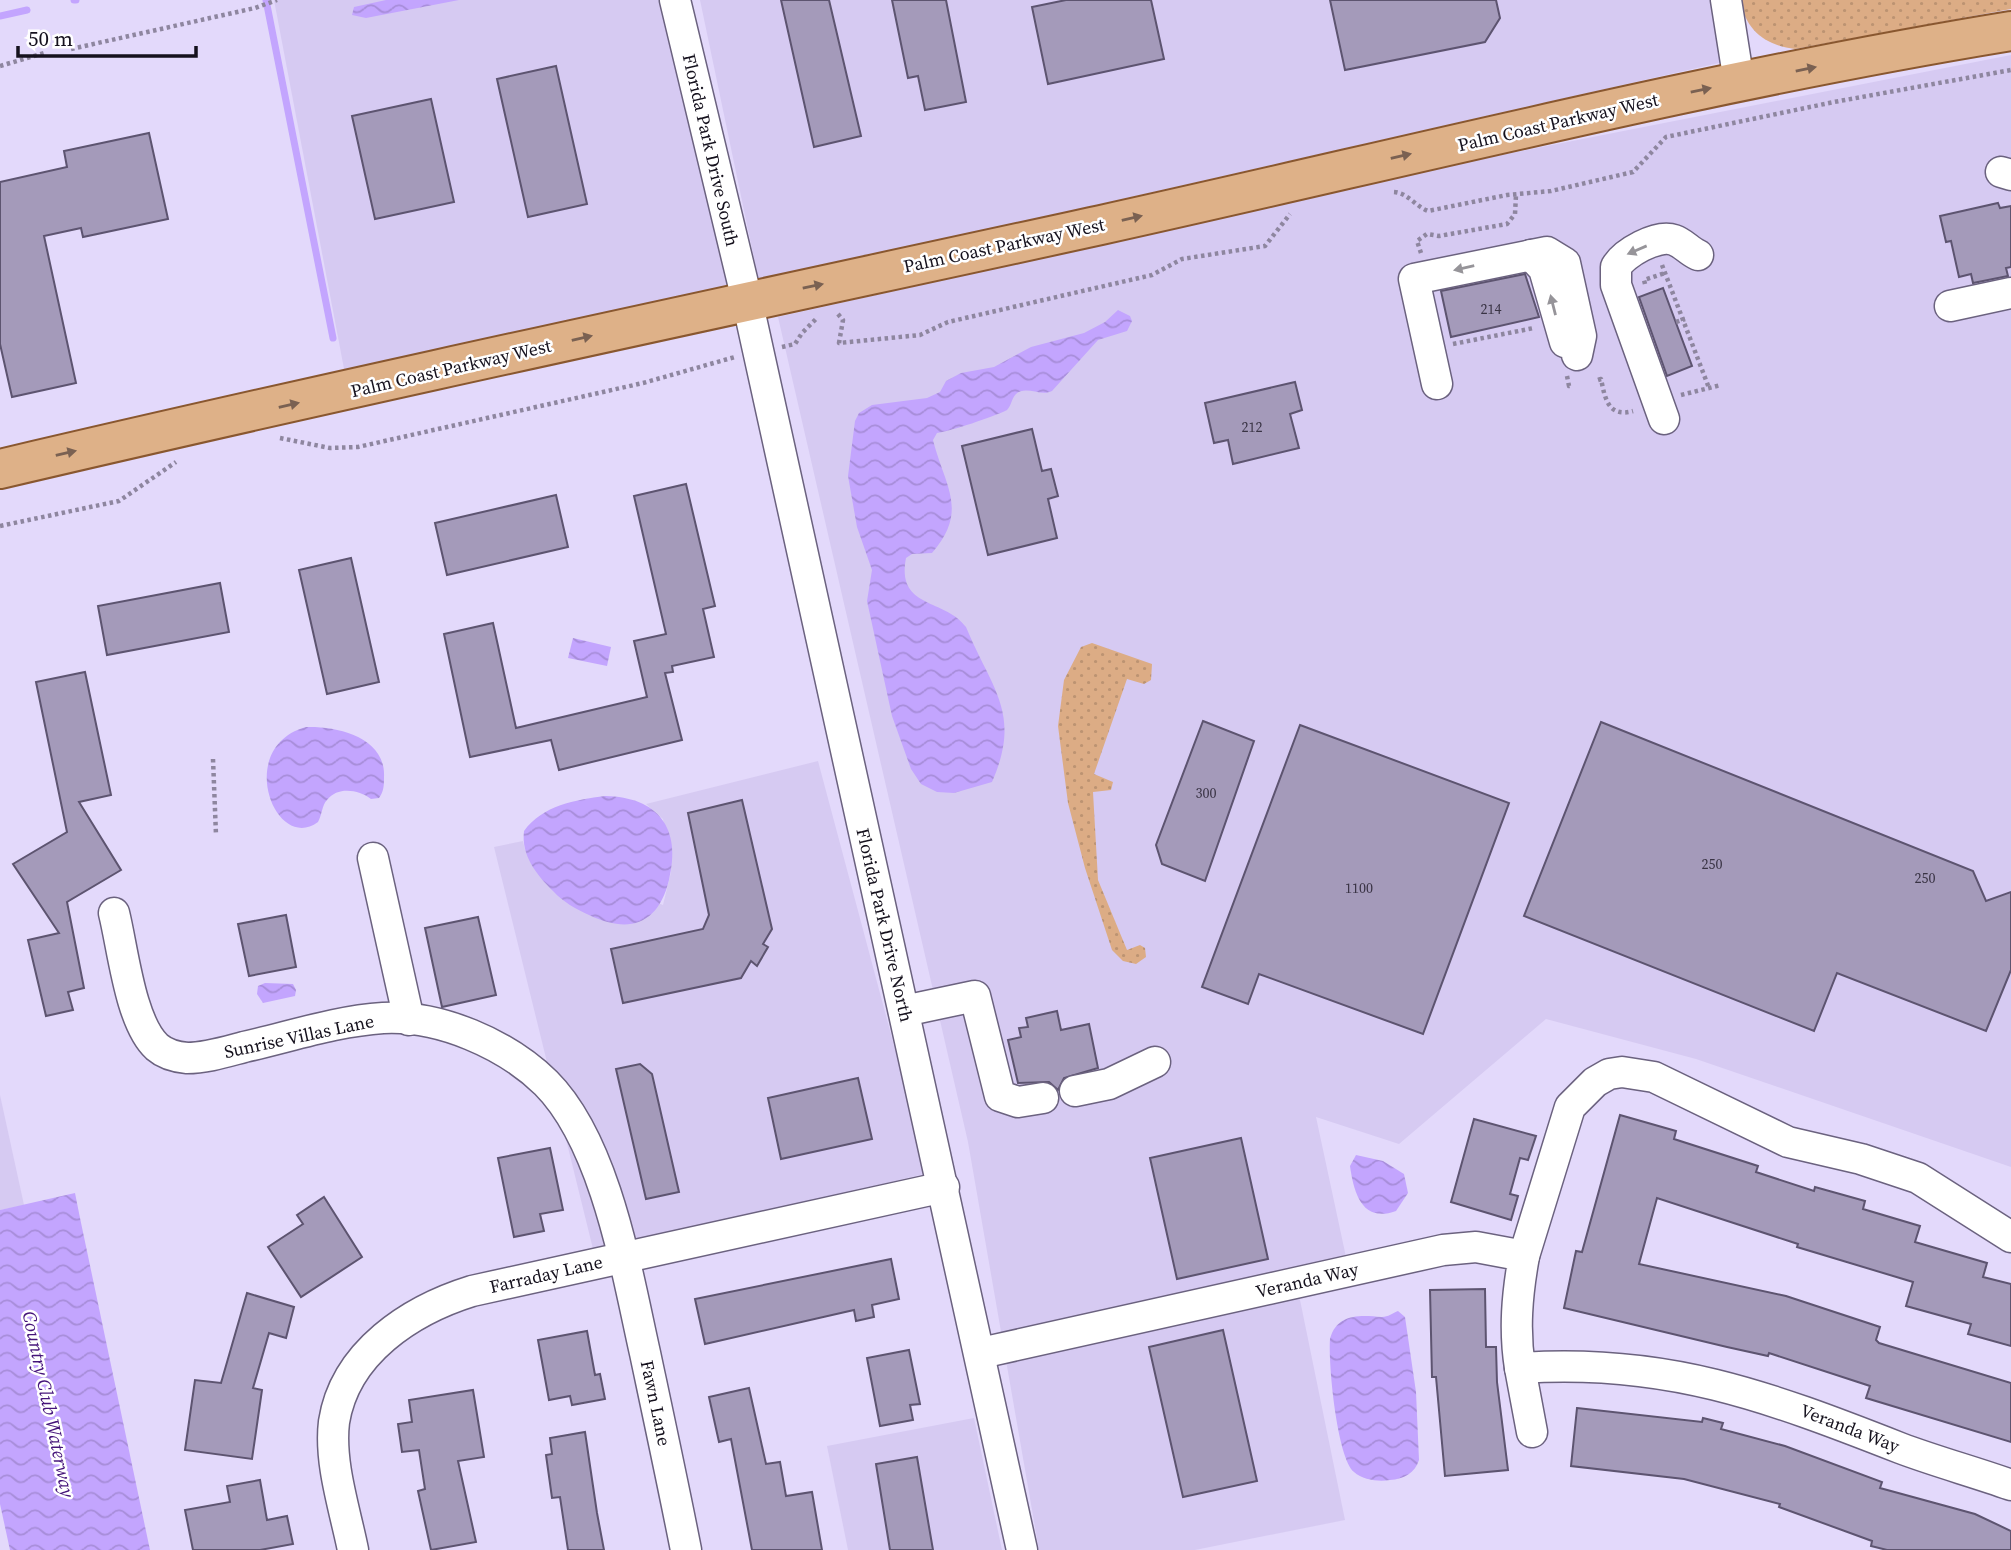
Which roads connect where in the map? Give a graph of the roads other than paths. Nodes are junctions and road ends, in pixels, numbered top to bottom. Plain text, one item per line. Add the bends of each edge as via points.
1 (675, 0) edge
2 (1726, 0) edge
3 (2011, 31) edge
4 (1739, 82) junction
5 (1698, 255) dead end
6 (2011, 293) edge
7 (747, 300) junction
8 (1950, 306) dead end
9 (1577, 355) dead end
10 (1437, 384) dead end
11 (1660, 408) road end
12 (0, 469) edge
13 (373, 858) dead end
14 (114, 913) dead end
15 (904, 1011) junction
16 (410, 1020) junction
17 (1155, 1062) dead end
18 (1075, 1091) dead end
19 (1043, 1098) dead end
20 (944, 1187) junction
21 (2011, 1237) edge
22 (624, 1256) junction
23 (1524, 1256) junction
24 (981, 1353) junction
25 (1520, 1368) junction
26 (1532, 1432) dead end
27 (2011, 1486) edge
28 (353, 1550) edge
29 (686, 1550) edge
30 (1022, 1550) edge

1 - 7 street, Florida Park Drive South
2 - 4 street
4 -> 3 main road, Palm Coast Parkway West
7 -> 4 main road, Palm Coast Parkway West
5 -> 11 street via 1666,239 1627,253 1616,267 1616,285
6 - 8 street
12 -> 7 main road, Palm Coast Parkway West
7 - 15 street, Florida Park Drive North
9 -> 10 street via 1562,338 1544,270 1531,255 1414,279
13 - 16 street
14 - 16 street, Sunrise Villas Lane via 140,1020 151,1040 166,1053 198,1057 353,1023
15 - 19 street via 975,996 1000,1096 1018,1102
15 - 20 street, Florida Park Drive North
16 - 22 street, Sunrise Villas Lane via 479,1039 547,1084 584,1140
17 - 18 street via 1109,1084
20 - 22 street, Farraday Lane
20 - 24 street, Florida Park Drive North
21 - 23 street via 1918,1178 1861,1158 1788,1142 1654,1077 1622,1072 1595,1082 1570,1107
22 - 28 street, Farraday Lane via 453,1297 414,1315 374,1347 345,1389 334,1422 336,1460
22 - 29 street, Fawn Lane
23 - 24 street, Veranda Way via 1476,1247 1443,1250
23 - 25 street via 1517,1295
24 - 30 street, Florida Park Drive North
25 - 26 street
25 - 27 street, Veranda Way via 1633,1369 1743,1390

